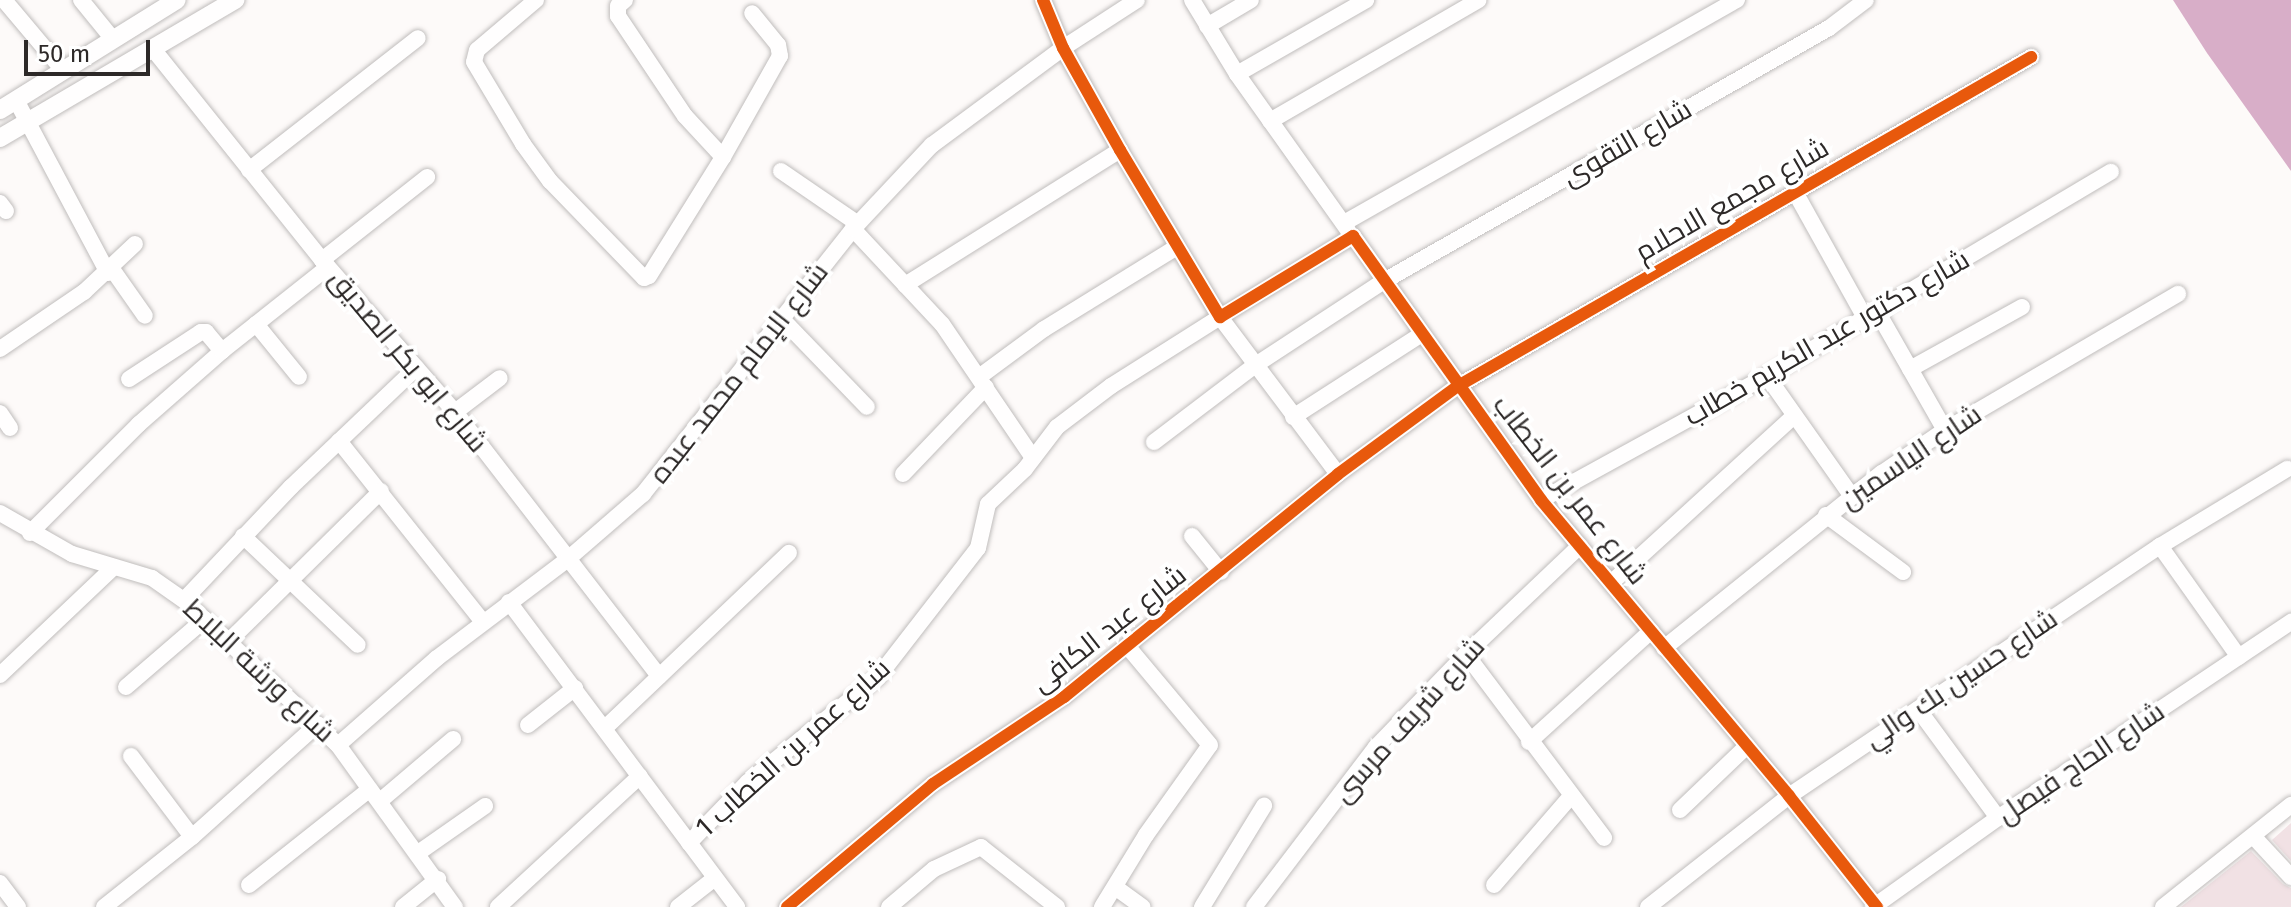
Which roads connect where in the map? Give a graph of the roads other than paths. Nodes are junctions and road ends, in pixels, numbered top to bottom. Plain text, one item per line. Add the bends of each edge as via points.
1 (4, 0) edge
2 (81, 0) edge
3 (177, 0) edge
4 (235, 0) edge
5 (536, 0) edge
6 (625, 0) edge
7 (1043, 0) edge
8 (1137, 0) edge
9 (1192, 0) edge
10 (1251, 0) edge
11 (1366, 0) edge
12 (1479, 0) edge
13 (1737, 0) edge
14 (1866, 0) edge
15 (752, 13) dead end
16 (1207, 26) junction
17 (112, 38) junction
18 (418, 38) dead end
19 (1063, 48) junction
20 (153, 49) junction
21 (2031, 57) dead end
22 (63, 70) junction
23 (1237, 74) junction
24 (8, 105) edge
25 (29, 121) junction
26 (1270, 121) junction
27 (0, 138) edge
28 (1120, 150) junction
29 (723, 157) junction
30 (249, 170) junction
31 (781, 171) dead end
32 (2111, 172) dead end
33 (427, 177) dead end
34 (1795, 192) junction
35 (855, 227) junction
36 (1348, 230) junction
37 (135, 244) dead end
38 (1177, 247) junction
39 (325, 264) junction
40 (110, 271) junction
41 (1384, 281) junction
42 (905, 285) junction
43 (2178, 294) dead end
44 (2022, 307) dead end
45 (1871, 314) junction
46 (145, 316) dead end
47 (1220, 317) junction
48 (782, 319) junction
49 (256, 324) junction
50 (1422, 334) junction
51 (0, 349) edge
52 (222, 351) junction
53 (1254, 366) junction
54 (416, 368) junction
55 (1910, 369) junction
56 (1767, 376) junction
57 (299, 377) dead end
58 (500, 378) dead end
59 (129, 379) dead end
60 (983, 382) junction
61 (1458, 386) junction
62 (867, 407) dead end
63 (455, 412) junction
64 (0, 413) edge
65 (1293, 417) junction
66 (1793, 417) junction
67 (10, 428) dead end
68 (1945, 430) junction
69 (339, 441) junction
70 (1154, 442) dead end
71 (1033, 458) junction
72 (2287, 469) dead end
73 (903, 474) dead end
74 (1338, 474) junction
75 (381, 491) junction
76 (1851, 495) junction
77 (1541, 500) junction
78 (0, 513) edge
79 (1826, 515) junction
80 (30, 533) junction
81 (243, 536) junction
82 (1192, 536) dead end
83 (1580, 546) junction
84 (2160, 546) junction
85 (789, 553) dead end
86 (569, 558) junction
87 (114, 567) junction
88 (1221, 572) junction
89 (1903, 572) dead end
90 (289, 578) junction
91 (1611, 583) junction
92 (184, 600) junction
93 (509, 602) junction
94 (205, 619) junction
95 (483, 622) junction
96 (2291, 622) edge
97 (1651, 631) junction
98 (230, 640) junction
99 (358, 645) dead end
100 (1129, 648) junction
101 (1664, 648) junction
102 (1466, 654) junction
103 (2239, 657) junction
104 (0, 675) edge
105 (659, 676) junction
106 (126, 687) dead end
107 (575, 688) junction
108 (1918, 709) junction
109 (318, 724) junction
110 (528, 725) dead end
111 (605, 728) junction
112 (453, 739) dead end
113 (1529, 742) junction
114 (338, 745) junction
115 (1747, 746) junction
116 (131, 756) dead end
117 (640, 776) junction
118 (375, 795) junction
119 (1571, 796) junction
120 (1789, 796) junction
121 (2291, 805) edge
122 (485, 806) dead end
123 (1264, 806) dead end
124 (1680, 810) dead end
125 (1998, 818) junction
126 (2253, 836) junction
127 (192, 837) junction
128 (1604, 838) dead end
129 (689, 843) junction
130 (418, 853) junction
131 (2291, 877) edge
132 (715, 878) junction
133 (438, 879) junction
134 (0, 883) edge
135 (249, 885) dead end
136 (1494, 885) dead end
137 (1115, 887) junction
138 (18, 907) edge
139 (104, 907) edge
140 (403, 907) edge
141 (455, 907) edge
142 (498, 907) edge
143 (678, 907) edge
144 (737, 907) edge
145 (787, 907) edge
146 (889, 907) edge
147 (1057, 907) edge
148 (1102, 907) edge
149 (1143, 907) edge
150 (1202, 907) edge
151 (1254, 907) edge
152 (1648, 907) edge
153 (1875, 907) edge
154 (2163, 907) edge

1 - 22 street
2 - 17 street
3 - 17 street
4 - 20 street
5 - 29 street via 477,50 474,62 550,181 641,277 646,278
6 - 29 street via 618,6 618,16 685,116
7 - 19 street
8 - 19 street, شارع الإمام محمد عبده
9 - 16 street, شارع عمر بن الخطاب
10 - 16 street
11 - 23 street
12 - 26 street
13 - 36 street
14 - 41 street, شارع التقوى via 1829,28
15 - 29 street via 778,45 780,56
16 - 23 street, شارع عمر بن الخطاب
17 - 22 street
18 - 30 street
19 - 28 street
19 - 35 street, شارع الإمام محمد عبده via 949,130
20 - 25 street
20 - 30 street, شارع ابو بكر الصديق
21 - 34 street, شارع مجمع الاحلام
22 - 24 street
23 - 26 street, شارع عمر بن الخطاب
24 - 25 street
25 - 27 street
25 - 40 street
26 - 36 street, شارع عمر بن الخطاب
28 - 38 street
28 - 42 street
30 - 39 street, شارع ابو بكر الصديق
31 - 35 street
32 - 45 street, شارع دكتور عبد الكريم خطاب
33 - 39 street
34 - 45 street
34 - 61 street, شارع مجمع الاحلام
35 - 42 street
35 - 48 street, شارع الإمام محمد عبده
36 - 41 street, شارع عمر بن الخطاب
36 - 47 street
37 - 40 street
38 - 47 street
38 - 60 street via 1044,329
39 - 49 street
39 - 54 street, شارع ابو بكر الصديق
40 - 46 street
40 - 51 street
41 - 50 street, شارع عمر بن الخطاب
41 - 53 street, شارع التقوى
42 - 60 street via 942,324
43 - 68 street, شارع الياسمين
44 - 55 street
45 - 55 street
45 - 56 street, شارع دكتور عبد الكريم خطاب
47 - 53 street
47 - 71 street, شارع عمر بن الخطاب 1 via 1111,386 1057,427
48 - 62 street
48 - 86 street, شارع الإمام محمد عبده via 657,478
49 - 52 street
49 - 57 street
50 - 61 street, شارع عمر بن الخطاب
50 - 65 street
52 - 59 street via 201,332
52 - 80 street via 139,424
53 - 65 street
53 - 70 street, شارع التقوى
54 - 63 street, شارع ابو بكر الصديق
54 - 69 street
55 - 68 street
56 - 66 street
56 - 77 street, شارع دكتور عبد الكريم خطاب
58 - 63 street
60 - 71 street
60 - 73 street
61 - 74 street, شارع عبد الكافى
61 - 77 street, شارع عمر بن الخطاب
63 - 86 street, شارع ابو بكر الصديق
64 - 67 street
65 - 74 street
66 - 76 street
66 - 91 street
68 - 76 street, شارع الياسمين
69 - 75 street
69 - 81 street
71 - 129 street, شارع عمر بن الخطاب 1 via 988,504 978,548 878,677 748,782
72 - 84 street, شارع حسين بك والي
74 - 88 street, شارع عبد الكافى
75 - 90 street
75 - 95 street
76 - 79 street, شارع الياسمين
77 - 83 street, شارع عمر بن الخطاب
78 - 80 street, شارع ورشة البلاط
79 - 89 street
79 - 101 street, شارع الياسمين
80 - 87 street, شارع ورشة البلاط
81 - 90 street
81 - 92 street
82 - 88 street
83 - 91 street, شارع عمر بن الخطاب
83 - 102 street, شارع شريف مرسى
84 - 103 street
84 - 108 street, شارع حسين بك والي
85 - 105 street
86 - 93 street, شارع الإمام محمد عبده
86 - 105 street, شارع ابو بكر الصديق
87 - 92 street, شارع ورشة البلاط via 152,578
87 - 104 street
88 - 100 street, شارع عبد الكافى
90 - 98 street
90 - 99 street
91 - 97 street, شارع عمر بن الخطاب
92 - 94 street, شارع ورشة البلاط
93 - 95 street, شارع الإمام محمد عبده
93 - 107 street
94 - 98 street, شارع ورشة البلاط
94 - 106 street
95 - 114 street, شارع الإمام محمد عبده
96 - 103 street, شارع الحاج فيصل
97 - 101 street, شارع عمر بن الخطاب
97 - 113 street
98 - 109 street, شارع ورشة البلاط
100 - 137 street via 1210,745
100 - 145 street, شارع عبد الكافى via 933,784
101 - 115 street, شارع عمر بن الخطاب
102 - 113 street
102 - 151 street, شارع شريف مرسى via 1376,747
103 - 125 street, شارع الحاج فيصل
105 - 111 street
107 - 110 street
107 - 111 street
108 - 120 street, شارع حسين بك والي
108 - 125 street
109 - 114 street, شارع ورشة البلاط
109 - 127 street
111 - 117 street
112 - 118 street
113 - 119 street
114 - 118 street, شارع ورشة البلاط
115 - 120 street, شارع عمر بن الخطاب
115 - 124 street
116 - 127 street
117 - 129 street
117 - 142 street
118 - 130 street, شارع ورشة البلاط
118 - 135 street
119 - 128 street
119 - 136 street
120 - 152 street, شارع حسين بك والي
120 - 153 street, شارع عمر بن الخطاب
121 - 126 street
122 - 130 street
123 - 150 street
125 - 153 street, شارع الحاج فيصل
126 - 131 street
126 - 154 street
127 - 139 street
129 - 132 street
130 - 133 street, شارع ورشة البلاط
132 - 143 street
132 - 144 street
133 - 140 street
133 - 141 street, شارع ورشة البلاط
134 - 138 street
137 - 148 street
137 - 149 street
146 - 147 street via 934,869 979,848 986,848

